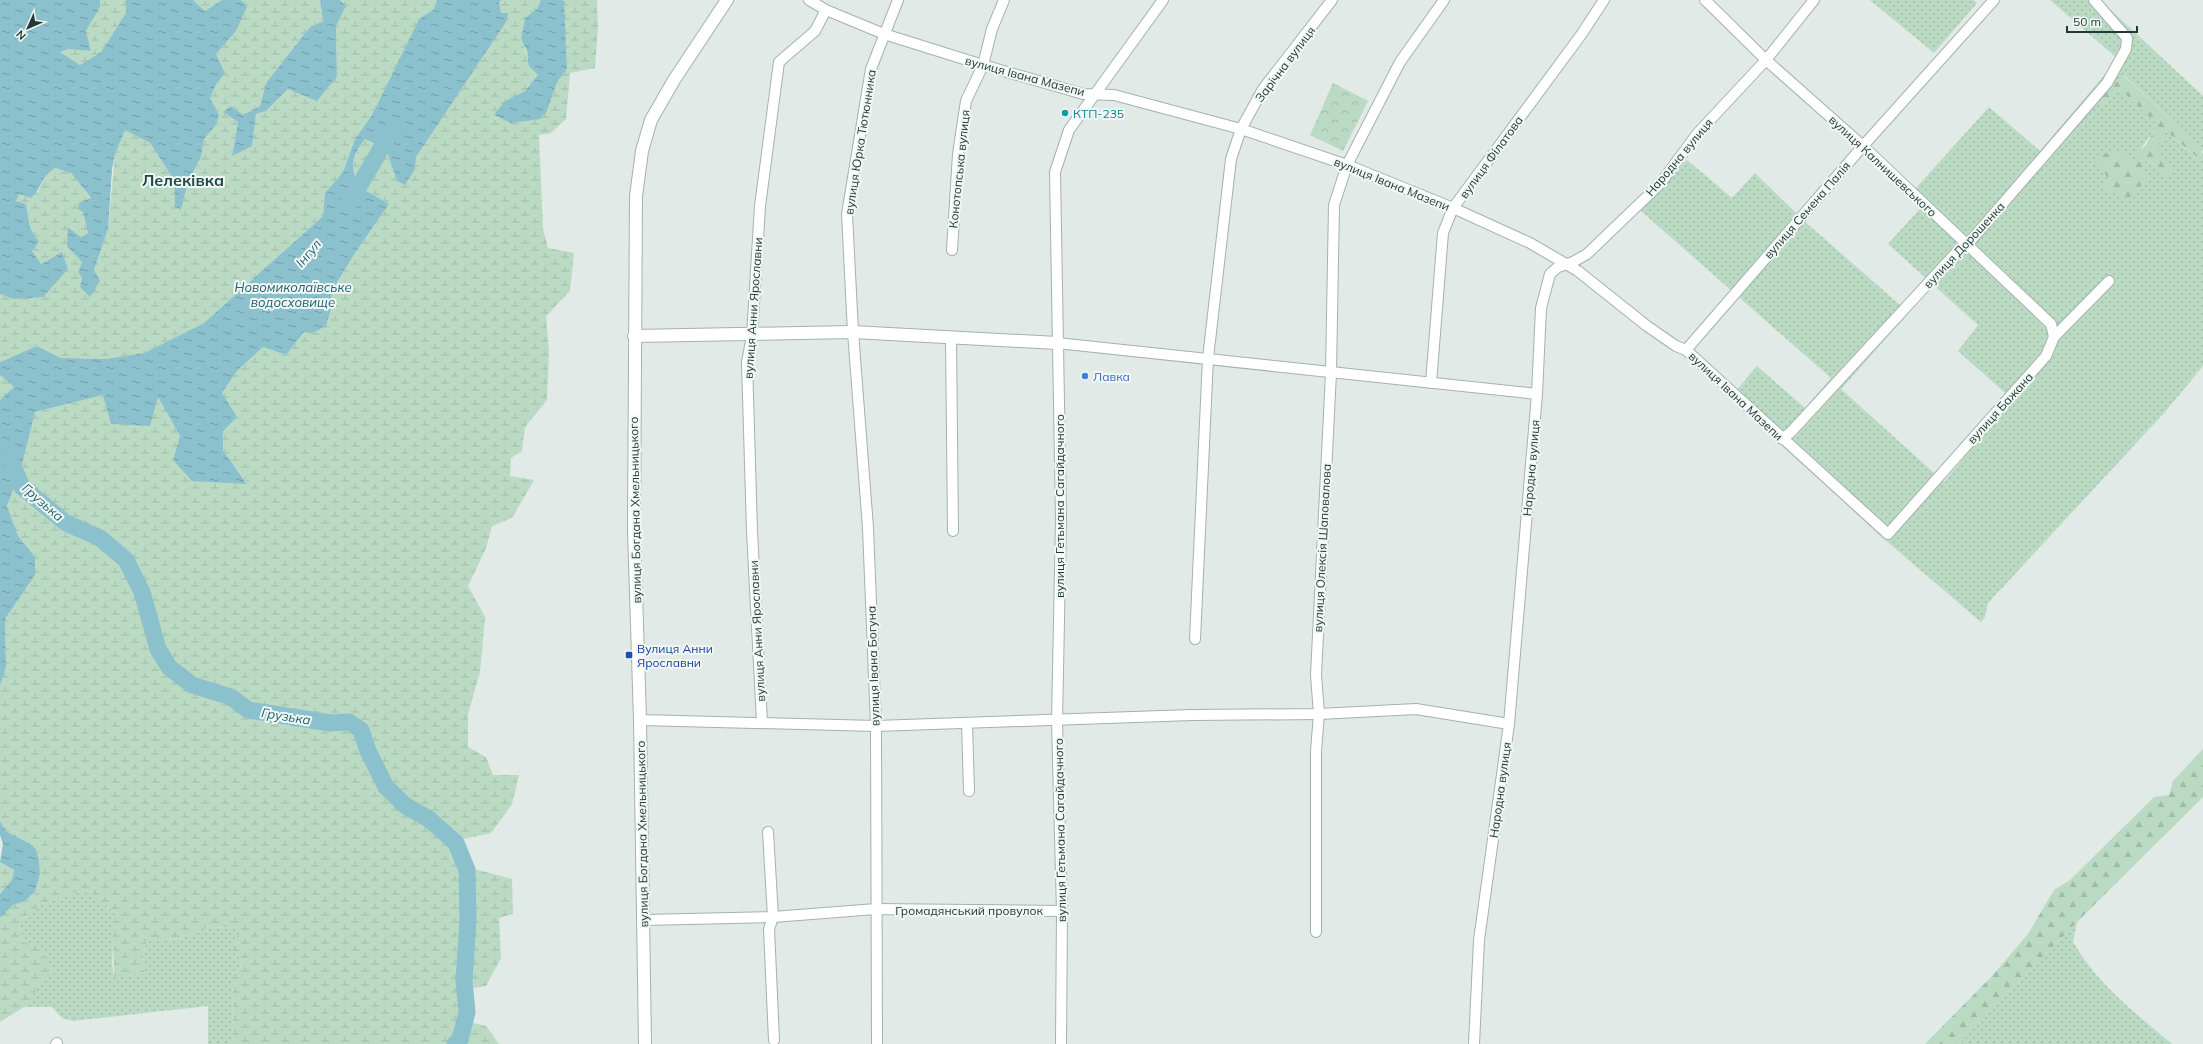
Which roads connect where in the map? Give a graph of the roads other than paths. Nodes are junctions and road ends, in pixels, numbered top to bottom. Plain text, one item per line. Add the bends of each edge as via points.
1 (727, 0) edge
2 (809, 0) edge
3 (898, 0) edge
4 (1004, 0) edge
5 (1163, 0) edge
6 (1332, 0) edge
7 (1444, 0) edge
8 (1604, 0) edge
9 (1704, 0) edge
10 (1814, 0) edge
11 (1994, 0) edge
12 (2094, 0) edge
13 (826, 10) junction
14 (884, 34) junction
15 (1766, 60) junction
16 (983, 65) junction
17 (1096, 94) junction
18 (1241, 129) junction
19 (1863, 146) junction
20 (1347, 165) junction
21 (1453, 208) junction
22 (1967, 245) junction
23 (952, 250) dead end
24 (1568, 264) junction
25 (2109, 280) dead end
26 (851, 288) joint
27 (853, 332) junction
28 (634, 336) junction
29 (752, 336) junction
30 (950, 337) junction
31 (2054, 337) junction
32 (1057, 343) junction
33 (1686, 350) junction
34 (1208, 358) junction
35 (1330, 373) junction
36 (1431, 384) junction
37 (1537, 394) junction
38 (1782, 439) junction
39 (953, 531) dead end
40 (1888, 534) joint
41 (1195, 639) dead end
42 (1319, 714) junction
43 (640, 720) junction
44 (1057, 721) junction
45 (762, 722) junction
46 (967, 724) junction
47 (1509, 724) junction
48 (876, 726) junction
49 (969, 791) dead end
50 (768, 832) dead end
51 (876, 909) junction
52 (1062, 911) junction
53 (773, 917) junction
54 (644, 920) junction
55 (1316, 932) dead end
56 (774, 1040) dead end
57 (645, 1044) edge
58 (877, 1044) edge
59 (1061, 1044) edge
60 (1474, 1044) edge

1 - 28 street, вулиця Богдана Хмельницького via 650,120 636,196
2 - 13 street, вулиця Івана Мазепи
3 - 14 street, вулиця Юрка Тютюнника
4 - 16 street, Конотопська вулиця via 992,29
5 - 17 street, вулиця Гетьмана Сагайдачного
6 - 18 street, Зарічна вулиця via 1263,89
7 - 20 street, вулиця Олексія Шаповалова via 1400,62
8 - 21 street, вулиця Філатова
9 - 15 street, вулиця Калнишевського
10 - 15 street, Народна вулиця
11 - 19 street, вулиця Семена Палія
12 - 22 street, вулиця Дорошенка via 2127,38 2126,49 2107,82
13 - 14 street, вулиця Івана Мазепи
13 - 29 street, вулиця Анни Ярославни via 815,31 779,62 760,206
14 - 16 street, вулиця Івана Мазепи
14 - 26 street, вулиця Юрка Тютюнника via 871,69 847,214
15 - 19 street, вулиця Калнишевського
15 - 24 street, Народна вулиця via 1697,134 1660,184 1586,254
16 - 17 street, вулиця Івана Мазепи via 1082,94
16 - 23 street, Конотопська вулиця via 966,101 954,196
17 - 18 street, вулиця Івана Мазепи via 1114,95
17 - 32 street, вулиця Гетьмана Сагайдачного via 1069,130 1055,172
18 - 20 street, вулиця Івана Мазепи
18 - 34 street via 1232,159
19 - 22 street, вулиця Калнишевського
19 - 33 street, вулиця Семена Палія
20 - 21 street, вулиця Івана Мазепи
20 - 35 street, вулиця Олексія Шаповалова via 1334,205
21 - 24 street, вулиця Івана Мазепи via 1530,243
21 - 36 street, вулиця Філатова via 1442,233
22 - 31 street, вулиця Калнишевського via 2051,324
22 - 38 street, вулиця Дорошенка via 1954,255 1854,366
24 - 33 street, вулиця Івана Мазепи via 1647,326
24 - 37 street, Народна вулиця via 1558,267 1550,274 1541,308
25 - 31 street, вулиця Бажана
26 - 27 street, вулиця Івана Богуна
27 - 29 street
27 - 30 street
27 - 48 street, вулиця Івана Богуна via 868,528
28 - 29 street
28 - 43 street, вулиця Богдана Хмельницького via 634,529
29 - 45 street, вулиця Анни Ярославни via 747,362
30 - 32 street
30 - 39 street
31 - 40 street, вулиця Бажана via 2046,356
32 - 34 street
32 - 44 street, вулиця Гетьмана Сагайдачного via 1061,519
33 - 38 street, вулиця Івана Мазепи
34 - 35 street
34 - 41 street
35 - 36 street
35 - 42 street, вулиця Олексія Шаповалова via 1316,675
36 - 37 street
37 - 47 street, Народна вулиця
38 - 40 street, вулиця Івана Мазепи
42 - 44 street
42 - 47 street via 1416,710
42 - 55 street, вулиця Олексія Шаповалова via 1316,751
43 - 45 street
43 - 54 street, вулиця Богдана Хмельницького
44 - 46 street
44 - 52 street, вулиця Гетьмана Сагайдачного
45 - 48 street
46 - 48 street
46 - 49 street
47 - 60 street, Народна вулиця via 1479,940
48 - 51 street, вулиця Івана Богуна
50 - 53 street
51 - 52 street, Громадянський провулок
51 - 53 street, Громадянський провулок
51 - 58 street, вулиця Івана Богуна
52 - 59 street, вулиця Гетьмана Сагайдачного
53 - 54 street, Громадянський провулок
53 - 56 street via 769,929
54 - 57 street, вулиця Богдана Хмельницького

